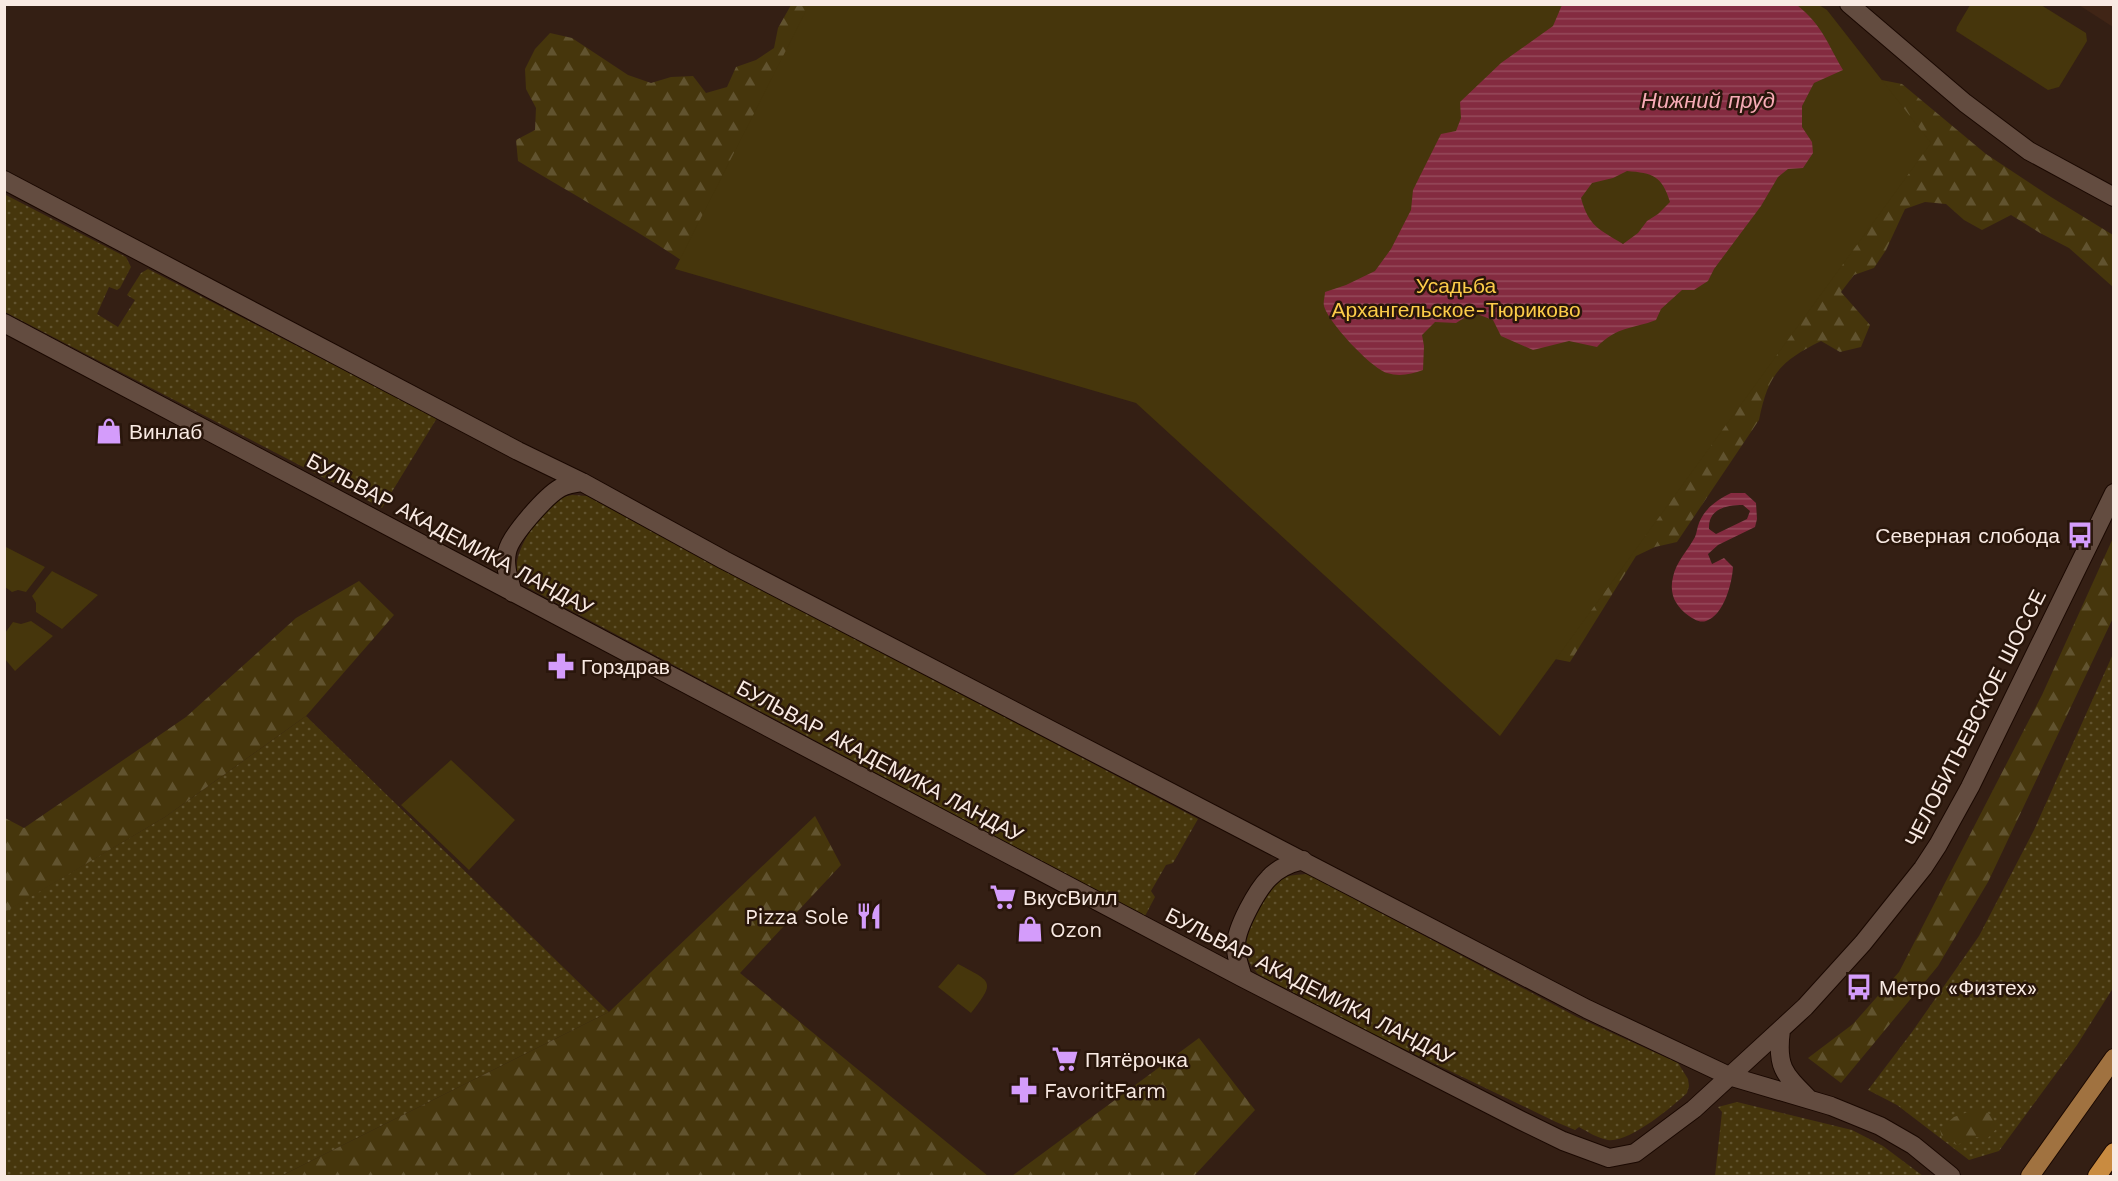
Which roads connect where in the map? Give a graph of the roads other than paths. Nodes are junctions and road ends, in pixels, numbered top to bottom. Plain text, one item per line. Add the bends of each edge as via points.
1 (1849, 4) edge
2 (4, 180) edge
3 (2114, 197) edge
4 (4, 323) edge
5 (582, 482) junction
6 (2114, 493) edge
7 (513, 593) junction
8 (1303, 860) junction
9 (1243, 978) junction
10 (1781, 1030) junction
11 (2114, 1058) edge
12 (1729, 1076) junction
13 (1812, 1102) junction
14 (2114, 1152) edge
15 (1952, 1176) edge
16 (2030, 1176) edge
17 (2097, 1176) edge

1 - 3 street via 1965,103 2029,150
2 - 5 street
4 - 7 street, БУЛЬВАР АКАДЕМИКА ЛАНДАУ
5 - 7 street via 551,494 516,534 507,550 506,563
5 - 8 street via 724,560
6 - 10 street, ЧЕЛОБИТЬЕВСКОЕ ШОССЕ via 1938,845 1863,943
7 - 9 street, БУЛЬВАР АКАДЕМИКА ЛАНДАУ
8 - 9 street via 1270,876 1238,930 1236,945
8 - 12 street via 1587,1009
9 - 12 street, БУЛЬВАР АКАДЕМИКА ЛАНДАУ via 1522,1121 1609,1158 1635,1153 1650,1143
10 - 12 street, ЧЕЛОБИТЬЕВСКОЕ ШОССЕ
10 - 13 street via 1778,1050 1786,1077
11 - 16 main road
12 - 13 street
13 - 15 street via 1880,1126 1913,1145
14 - 17 highway

